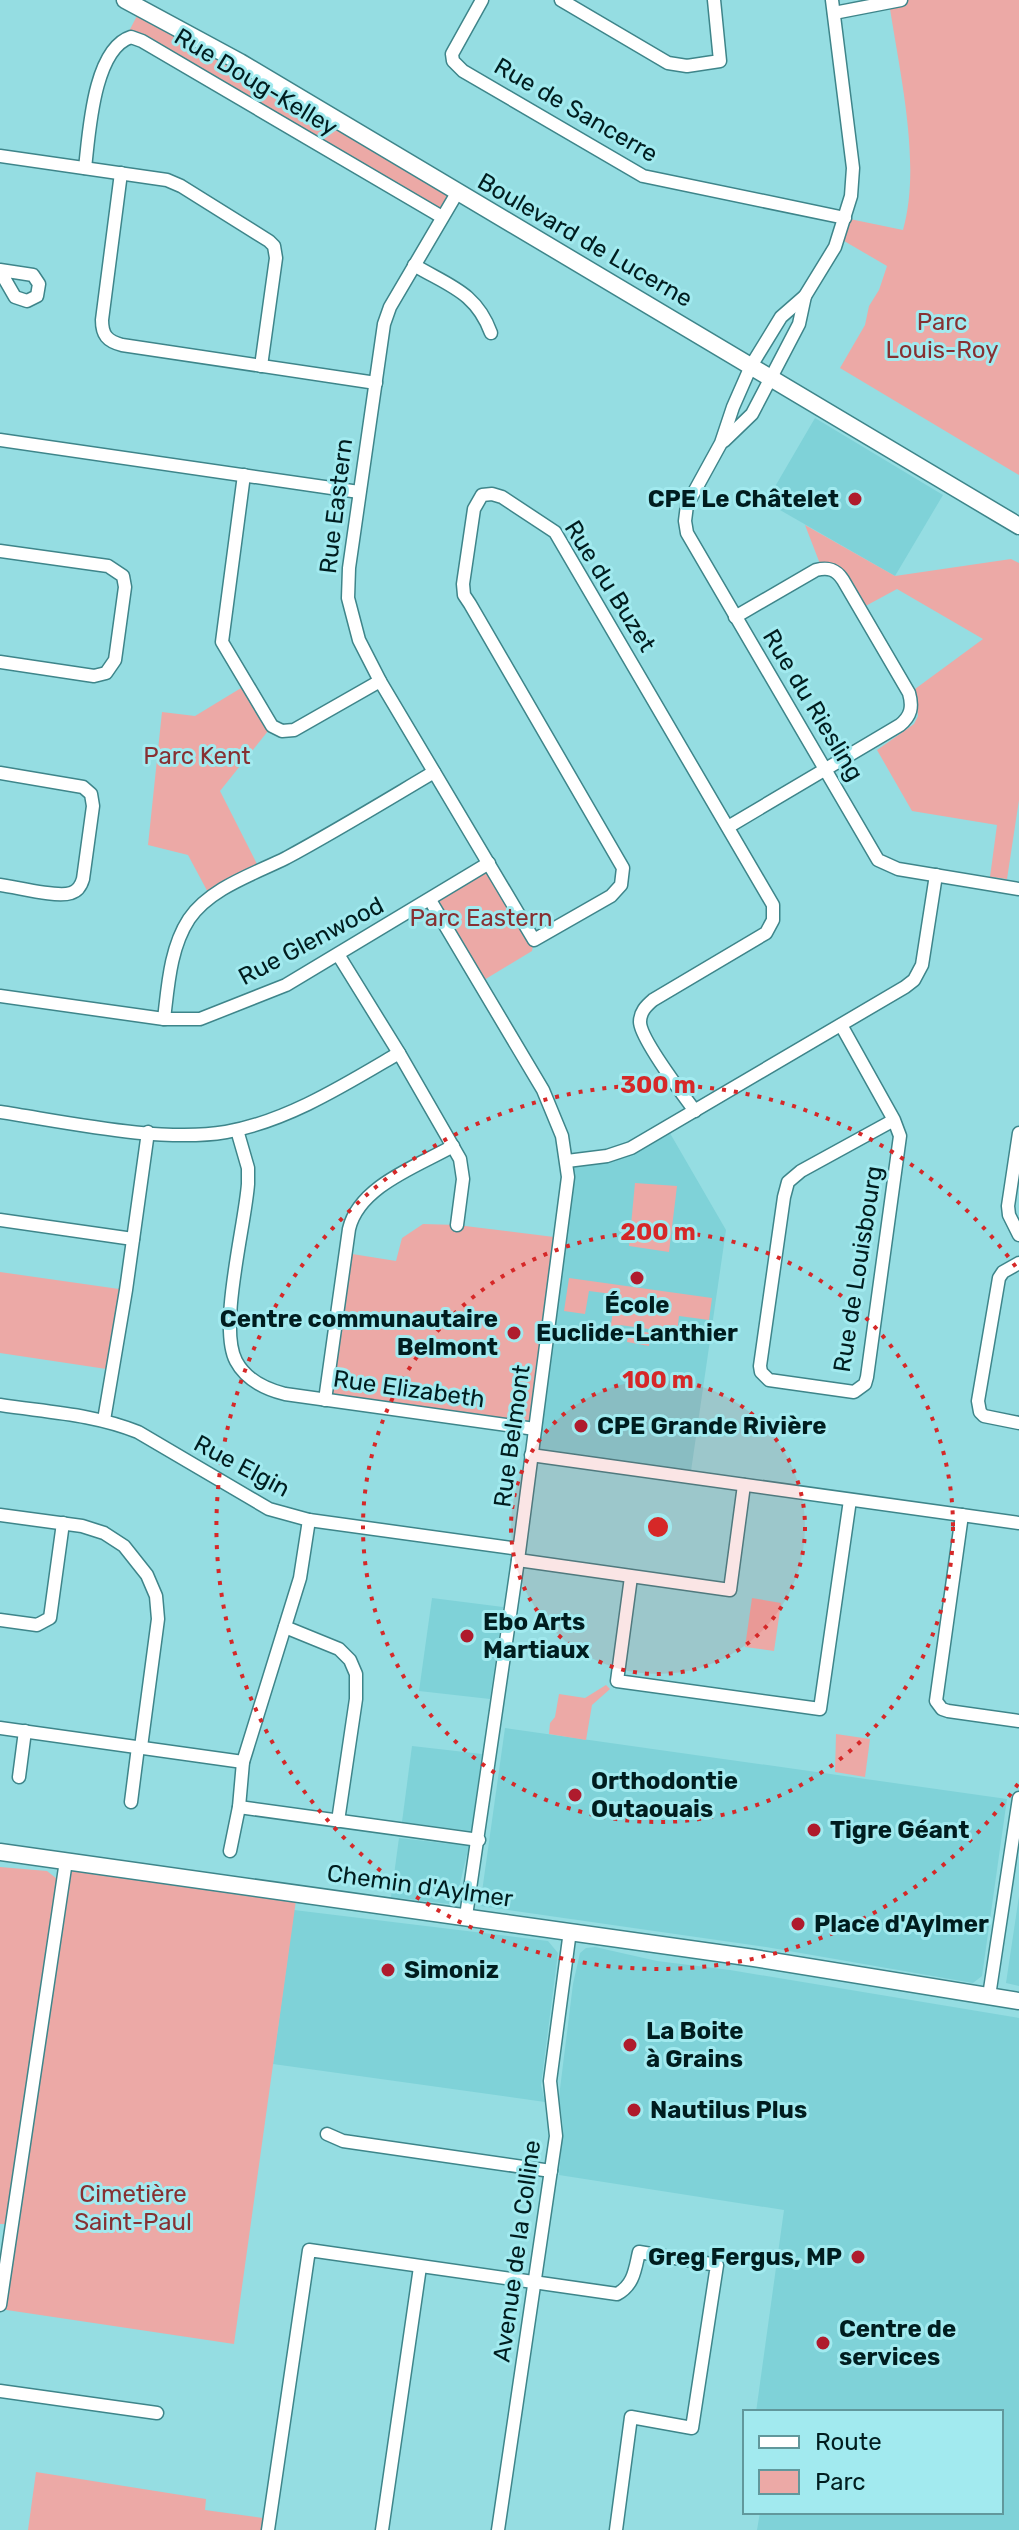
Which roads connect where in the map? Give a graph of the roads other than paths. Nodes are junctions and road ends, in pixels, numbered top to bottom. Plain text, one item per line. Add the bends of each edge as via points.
1 (125, 0) edge
2 (482, 0) edge
3 (561, 0) edge
4 (714, 0) edge
5 (901, 0) edge
6 (833, 7) edge
7 (0, 156) edge
8 (85, 168) junction
9 (121, 173) junction
10 (457, 193) junction
11 (442, 217) junction
12 (845, 218) junction
13 (414, 265) junction
14 (805, 296) junction
15 (491, 333) dead end
16 (261, 366) junction
17 (751, 366) junction
18 (770, 377) junction
19 (376, 383) junction
20 (0, 440) edge
21 (721, 443) junction
22 (244, 475) junction
23 (359, 492) junction
24 (1019, 526) edge
25 (0, 551) edge
26 (735, 617) junction
27 (0, 662) edge
28 (380, 681) junction
29 (825, 770) junction
30 (434, 772) junction
31 (0, 773) edge
32 (728, 827) junction
33 (489, 863) junction
34 (936, 875) junction
35 (0, 885) edge
36 (1019, 889) edge
37 (430, 900) junction
38 (534, 940) joint
39 (339, 956) junction
40 (0, 996) edge
41 (164, 1019) junction
42 (841, 1025) junction
43 (399, 1053) junction
44 (695, 1111) junction
45 (0, 1112) edge
46 (894, 1120) junction
47 (237, 1130) junction
48 (148, 1132) junction
49 (1019, 1133) edge
50 (453, 1146) junction
51 (567, 1161) junction
52 (0, 1220) edge
53 (457, 1225) dead end
54 (1019, 1235) edge
55 (133, 1239) junction
56 (1019, 1263) edge
57 (325, 1400) junction
58 (0, 1405) edge
59 (104, 1420) junction
60 (1019, 1423) edge
61 (535, 1429) junction
62 (531, 1455) junction
63 (744, 1485) junction
64 (850, 1500) junction
65 (0, 1515) edge
66 (962, 1515) junction
67 (309, 1520) junction
68 (63, 1523) junction
69 (1019, 1523) edge
70 (518, 1555) junction
71 (631, 1577) junction
72 (0, 1620) edge
73 (285, 1627) junction
74 (1019, 1721) edge
75 (0, 1728) edge
76 (25, 1731) junction
77 (140, 1747) junction
78 (243, 1762) junction
79 (19, 1777) dead end
80 (1019, 1798) edge
81 (131, 1802) dead end
82 (239, 1807) junction
83 (338, 1821) junction
84 (479, 1840) junction
85 (230, 1851) dead end
86 (0, 1852) edge
87 (66, 1861) junction
88 (466, 1916) junction
89 (570, 1931) junction
90 (989, 1996) junction
91 (1019, 2001) edge
92 (327, 2134) dead end
93 (551, 2171) junction
94 (420, 2267) junction
95 (535, 2283) junction
96 (0, 2305) edge
97 (0, 2391) edge
98 (157, 2413) dead end
99 (268, 2530) edge
100 (382, 2530) edge
101 (498, 2530) edge
102 (616, 2530) edge

1 - 10 main road, Boulevard de Lucerne via 240,62
2 - 12 street, Rue de Sancerre via 452,54 463,71 643,176
3 - 4 street via 668,63 687,66 720,61
5 - 6 street
6 - 12 street via 853,168
7 - 8 street
8 - 9 street
8 - 11 street, Rue Doug-Kelley via 97,82 119,43 131,37
9 - 16 street via 174,183 274,246
9 - 16 street via 104,335 122,345
10 - 11 street, Rue Eastern
10 - 17 main road, Boulevard de Lucerne
11 - 13 street, Rue Eastern
12 - 14 street via 835,247
13 - 15 street via 475,302
13 - 19 street, Rue Eastern via 384,324
14 - 17 street, Rue du Riesling via 781,317
14 - 18 street, Rue du Riesling via 799,324
16 - 19 street
17 - 18 main road, Boulevard de Lucerne
17 - 21 street, Rue du Riesling
18 - 21 street, Rue du Riesling via 752,414
18 - 24 main road, Boulevard de Lucerne
19 - 23 street, Rue Eastern
20 - 22 street
21 - 26 street, Rue du Riesling via 687,505 685,521
22 - 23 street
22 - 28 street via 222,642 272,726 294,730
23 - 28 street, Rue Eastern via 348,598 359,640
25 - 27 street via 108,566 123,576 125,587 115,660 106,673 94,676
26 - 29 street, Rue du Riesling
26 - 29 street via 816,570 834,570 843,580 909,693 911,708 900,725
28 - 30 street, Rue Eastern
29 - 32 street
29 - 34 street, Rue du Riesling via 878,860
30 - 33 street, Rue Eastern
30 - 41 street via 202,905 177,943
31 - 35 street via 83,787 93,806 77,890 62,894
32 - 38 street, Rue du Buzet via 555,532 502,497 482,495 474,509 464,595 624,873 611,896
32 - 44 street, Rue du Buzet via 773,905 771,926 761,937 653,1000 640,1020 644,1036
33 - 37 street, Rue Glenwood
33 - 38 street, Rue Eastern
34 - 36 street, Rue du Riesling
34 - 42 street via 920,973
37 - 39 street, Rue Glenwood
37 - 51 street, Rue Belmont via 543,1090
39 - 41 street, Rue Glenwood via 276,990 211,1015
39 - 43 street
40 - 41 street, Rue Glenwood
42 - 44 street
42 - 46 street, Rue de Louisbourg
43 - 47 street via 312,1102
43 - 50 street
44 - 51 street via 619,1153
45 - 48 street
46 - 46 street, Rue de Louisbourg via 900,1144 865,1384 854,1392 769,1380 760,1366 788,1182
47 - 48 street
47 - 57 street, Rue Elizabeth via 248,1184 229,1326 233,1353 246,1375 264,1387
48 - 55 street
49 - 54 street via 1008,1206
50 - 53 street via 463,1172
50 - 57 street via 375,1189 355,1212
51 - 61 street, Rue Belmont via 567,1200
52 - 55 street
55 - 59 street
56 - 60 street via 999,1278 978,1401 984,1416
57 - 61 street, Rue Elizabeth
58 - 59 street, Rue Elgin
59 - 67 street, Rue Elgin via 138,1432 269,1509
61 - 62 street, Rue Belmont
62 - 63 street
62 - 70 street, Rue Belmont
63 - 64 street
63 - 71 street, Rue Elgin via 730,1590
64 - 66 street
64 - 71 street via 820,1709 617,1681
65 - 68 street
66 - 69 street
66 - 74 street via 936,1701 948,1711
67 - 70 street, Rue Elgin
67 - 73 street
68 - 72 street via 50,1618 37,1625
68 - 77 street via 114,1538 140,1564 156,1596 157,1630
70 - 71 street, Rue Elgin
70 - 84 street, Rue Belmont
73 - 78 street
73 - 83 street via 339,1649 356,1674
75 - 76 street
76 - 77 street
76 - 79 street
77 - 78 street
77 - 81 street
78 - 82 street
80 - 90 street
82 - 83 street
82 - 85 street
83 - 84 street
84 - 88 street, Rue Belmont
86 - 87 main road, Chemin d'Aylmer
87 - 88 main road, Chemin d'Aylmer
87 - 96 street
88 - 89 main road, Chemin d'Aylmer
89 - 90 main road, Chemin d'Aylmer
89 - 93 street, Avenue de la Colline via 550,2081 556,2136
90 - 91 main road, Chemin d'Aylmer
92 - 93 street via 343,2141
93 - 95 street, Avenue de la Colline
94 - 95 street
94 - 99 street via 309,2250
94 - 100 street
95 - 101 street, Avenue de la Colline
95 - 102 street via 617,2294 632,2281 639,2252 717,2265 692,2428 631,2417
97 - 98 street

